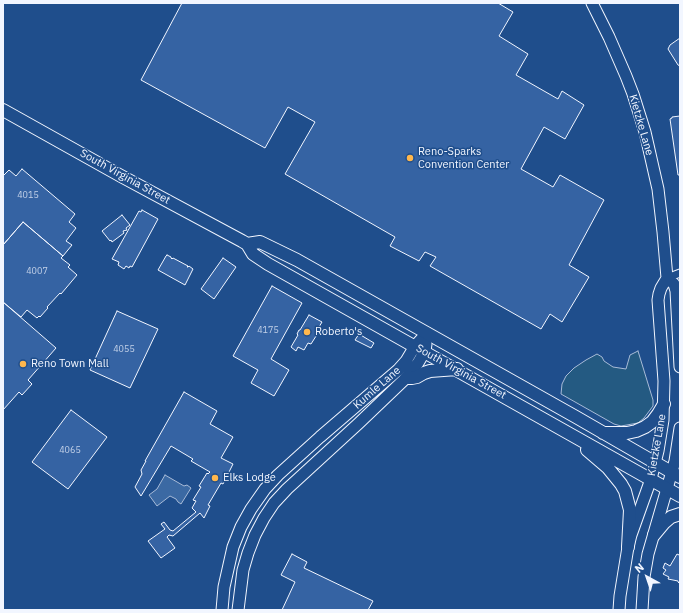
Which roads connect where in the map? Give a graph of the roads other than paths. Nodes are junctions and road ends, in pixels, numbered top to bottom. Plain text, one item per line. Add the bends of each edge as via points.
1 (592, 3) edge
2 (3, 110) edge
3 (247, 244) junction
4 (680, 273) edge
5 (667, 278) junction
6 (427, 333) junction
7 (420, 349) junction
8 (680, 367) edge
9 (457, 370) junction
10 (406, 378) junction
11 (664, 404) junction
12 (680, 428) edge
13 (563, 430) junction
14 (602, 433) junction
15 (655, 463) junction
16 (676, 475) edge
17 (651, 479) junction
18 (269, 485) junction
19 (287, 489) junction
20 (668, 489) junction
21 (680, 496) edge
22 (680, 514) edge
23 (654, 535) junction
24 (628, 547) junction
25 (222, 610) edge
26 (238, 610) edge
27 (619, 610) edge
28 (642, 610) edge

1 - 5 main road, Kietzke Lane via 626,76 645,132 658,189
2 - 3 main road, South Virginia Street
3 - 6 main road, South Virginia Street via 260,242 286,254
3 - 7 main road, South Virginia Street via 253,254 268,264
4 - 5 street
5 - 8 main road, Kietzke Lane via 674,284 676,291
5 - 11 main road, Kietzke Lane via 658,300
6 - 7 main road, Kumle Lane
6 - 14 main road, South Virginia Street
7 - 9 main road, South Virginia Street
7 - 10 main road, Kumle Lane via 414,370
7 - 18 main road, Kumle Lane
9 - 10 main road via 430,371 417,377
9 - 13 main road, South Virginia Street
10 - 19 main road, Kumle Lane
11 - 14 main road via 652,422 645,427 627,433
11 - 15 main road, Kietzke Lane
12 - 16 main road, Kietzke Lane via 675,461
13 - 17 main road, South Virginia Street
13 - 24 main road via 608,468 623,487 630,510
14 - 15 main road, South Virginia Street
15 - 16 main road, South Virginia Street
15 - 17 main road, Kietzke Lane
16 - 20 main road, Kietzke Lane
17 - 20 main road, South Virginia Street
17 - 24 main road, Kietzke Lane
18 - 19 main road
18 - 25 main road, Kumle Lane via 251,510 233,547
19 - 26 main road, Kumle Lane via 274,503 255,535 243,570
20 - 21 main road, South Virginia Street
20 - 23 main road, Kietzke Lane
22 - 23 main road via 667,520
23 - 28 main road, Kietzke Lane via 644,577
24 - 27 main road, Kietzke Lane

